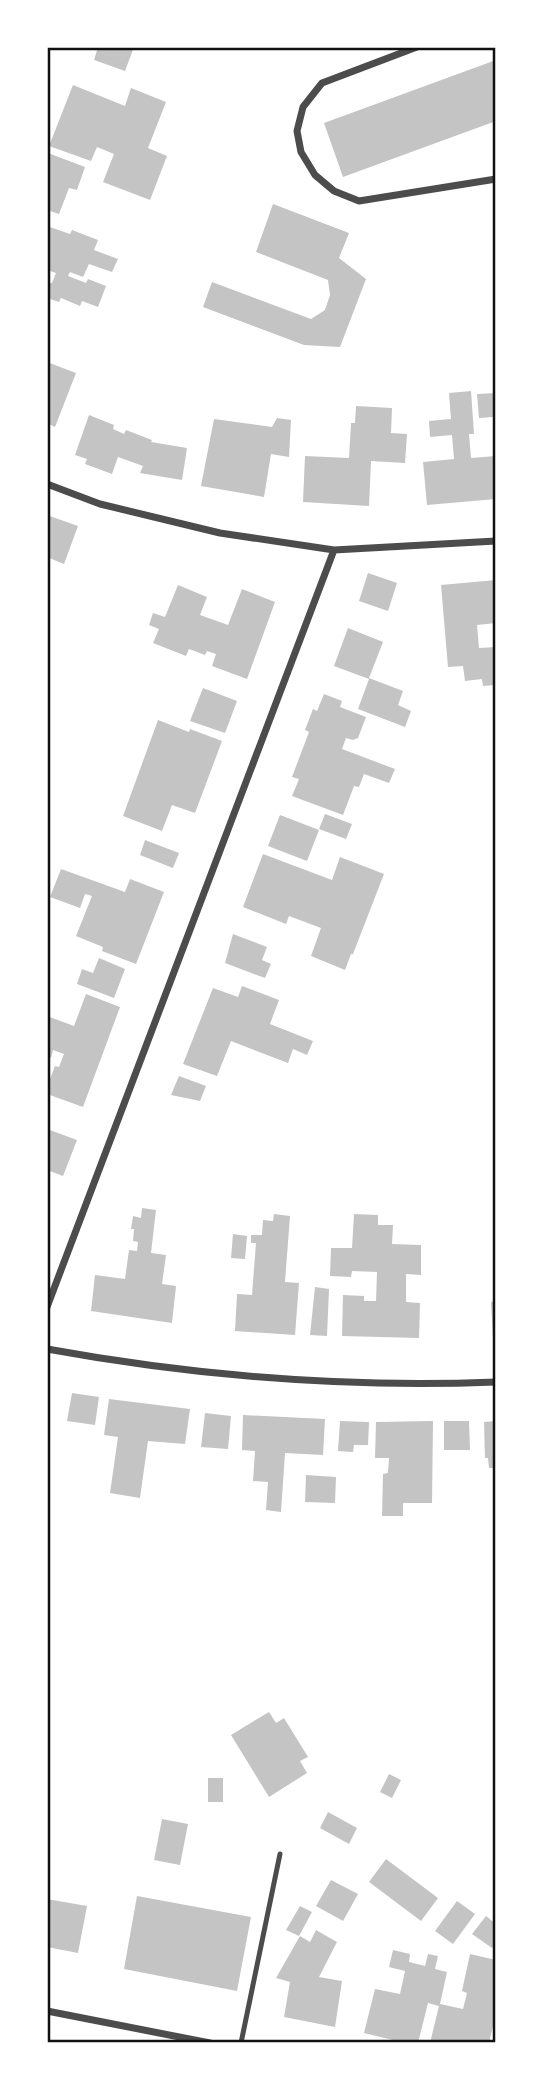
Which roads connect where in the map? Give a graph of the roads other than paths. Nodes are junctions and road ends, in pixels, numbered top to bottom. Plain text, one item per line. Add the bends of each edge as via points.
1 (417, 47) edge
2 (496, 179) edge
3 (47, 484) edge
4 (496, 541) edge
5 (334, 550) junction
6 (47, 1307) edge
7 (47, 1349) edge
8 (496, 1382) edge
9 (280, 1854) dead end
10 (47, 2011) edge
11 (210, 2043) edge
12 (241, 2043) edge

1 - 2 street via 322,83 303,107 297,131 301,152 315,175 334,191 359,201
3 - 5 street via 100,504 220,533
4 - 5 street
5 - 6 street
7 - 8 street via 127,1364 252,1376 415,1384
9 - 12 lane
10 - 11 street

